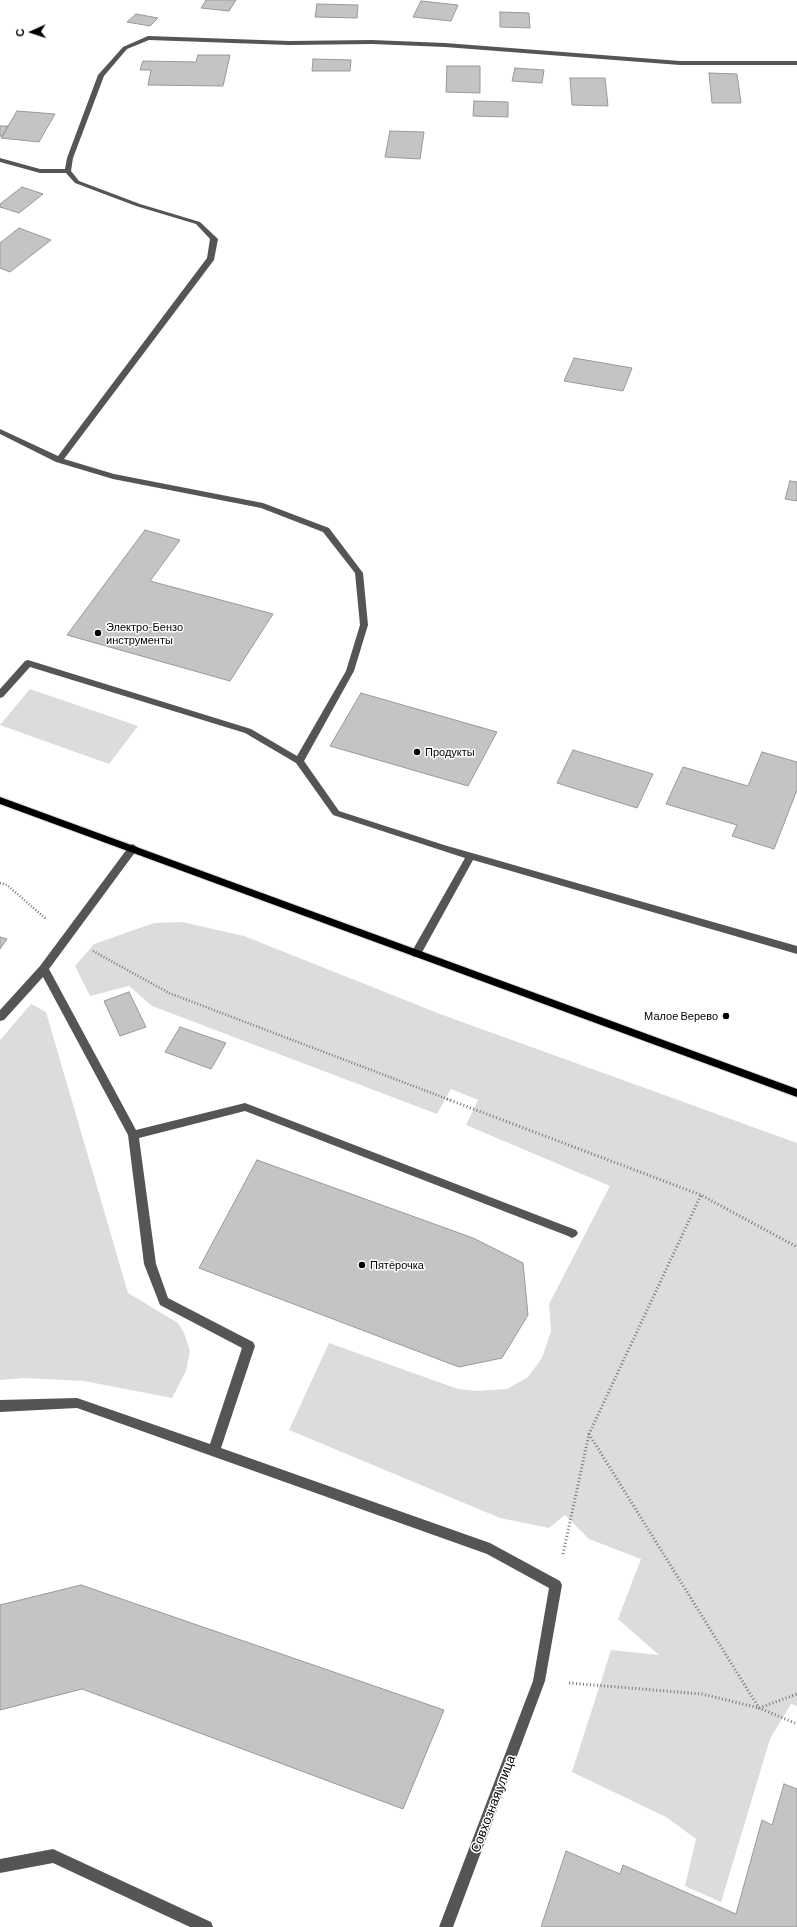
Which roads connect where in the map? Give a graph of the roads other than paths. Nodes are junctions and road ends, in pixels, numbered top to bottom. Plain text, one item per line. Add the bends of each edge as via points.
1 (797, 63) edge
2 (0, 160) edge
3 (68, 171) junction
4 (0, 431) edge
5 (59, 460) junction
6 (0, 695) edge
7 (299, 761) junction
8 (0, 800) edge
9 (133, 848) junction
10 (471, 856) junction
11 (797, 950) edge
12 (416, 953) junction
13 (44, 968) junction
14 (0, 1017) edge
15 (797, 1093) edge
16 (133, 1135) junction
17 (572, 1233) dead end
18 (0, 1406) edge
19 (214, 1451) junction
20 (0, 1866) edge
21 (206, 1927) edge
22 (446, 1927) edge

1 - 3 street via 680,63 372,42 289,43 148,38 125,48 101,75 70,158
2 - 3 street via 40,171
3 - 5 street via 77,182 138,205 198,223 214,239 211,258
4 - 5 street
5 - 7 street via 113,476 263,506 326,530 359,573 364,625 350,671
6 - 7 street via 28,663 248,731
7 - 10 street via 336,813
8 - 9 main road
9 - 12 main road
9 - 13 street
10 - 11 street
10 - 12 street
12 - 15 main road
13 - 14 street
13 - 16 street
16 - 17 street via 245,1107
16 - 19 street via 150,1264 164,1301 249,1346
18 - 19 street via 77,1403
19 - 22 street, Совхозная улица via 490,1549 556,1585 539,1681
20 - 21 street via 53,1856

